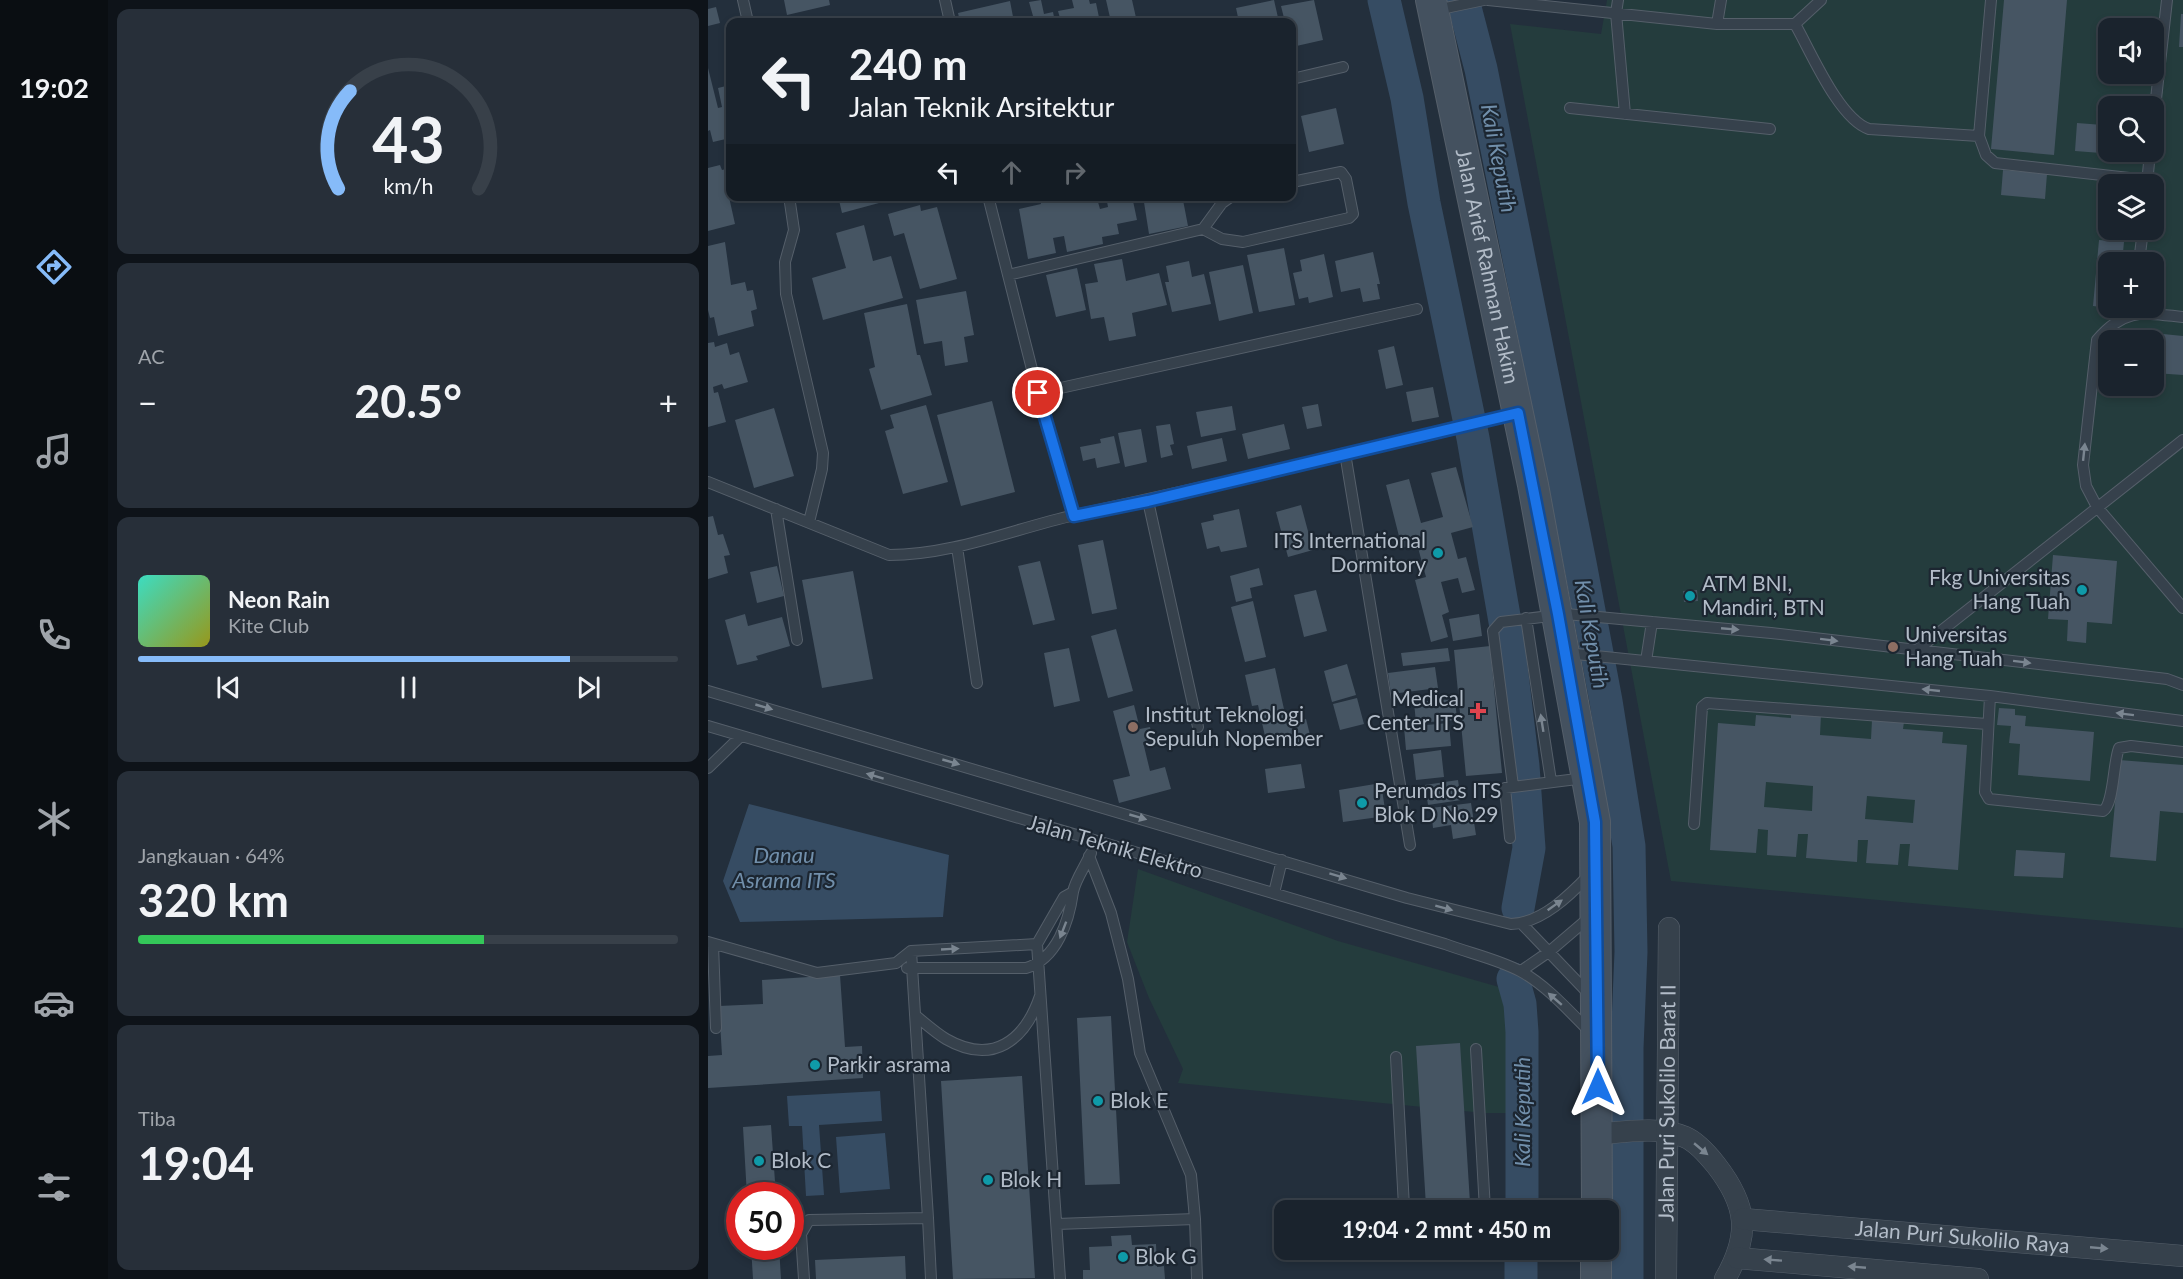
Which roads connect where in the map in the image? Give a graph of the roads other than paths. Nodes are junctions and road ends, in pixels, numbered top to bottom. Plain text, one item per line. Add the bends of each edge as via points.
1 (743, 0) edge
2 (945, 0) edge
3 (1478, 0) edge
4 (1486, 0) edge
5 (1618, 0) edge
6 (1721, 0) edge
7 (1821, 0) edge
8 (1991, 0) edge
9 (2167, 0) edge
10 (1439, 5) edge
11 (1584, 5) edge
12 (1616, 14) junction
13 (747, 18) edge
14 (949, 18) edge
15 (1717, 24) junction
16 (1795, 24) junction
17 (1343, 67) dead end
18 (1296, 78) edge
19 (2156, 96) edge
20 (1570, 108) dead end
21 (1625, 114) junction
22 (1770, 129) dead end
23 (1979, 136) junction
24 (2098, 176) edge
25 (1296, 181) edge
26 (790, 201) edge
27 (989, 201) edge
28 (1225, 201) edge
29 (1203, 229) junction
30 (1008, 275) junction
31 (1417, 309) dead end
32 (2164, 314) edge
33 (2183, 317) edge
34 (2123, 318) edge
35 (1038, 393) junction
36 (1506, 416) junction
37 (2183, 440) edge
38 (1345, 453) junction
39 (708, 482) edge
40 (1148, 501) junction
41 (2097, 507) junction
42 (776, 509) junction
43 (1074, 516) junction
44 (808, 522) junction
45 (957, 547) junction
46 (2183, 608) edge
47 (1562, 614) junction
48 (1521, 619) junction
49 (1652, 622) junction
50 (797, 640) dead end
51 (1917, 650) junction
52 (1569, 653) junction
53 (1646, 661) junction
54 (977, 683) dead end
55 (2183, 685) edge
56 (708, 691) edge
57 (1990, 696) junction
58 (2183, 721) edge
59 (1987, 724) junction
60 (708, 726) edge
61 (1198, 727) dead end
62 (741, 735) junction
63 (2183, 752) edge
64 (708, 768) edge
65 (1588, 778) junction
66 (1551, 781) junction
67 (1516, 785) junction
68 (1694, 824) dead end
69 (1510, 838) dead end
70 (1094, 841) junction
71 (1410, 845) dead end
72 (1090, 854) junction
73 (1282, 860) junction
74 (1596, 867) junction
75 (1073, 892) junction
76 (1274, 893) junction
77 (1597, 912) junction
78 (1522, 924) junction
79 (1669, 928) dead end
80 (710, 943) edge
81 (1037, 944) junction
82 (911, 951) junction
83 (1550, 951) junction
84 (896, 963) junction
85 (1040, 964) junction
86 (911, 970) junction
87 (1521, 971) junction
88 (1042, 992) junction
89 (1597, 1004) junction
90 (916, 1016) junction
91 (716, 1028) dead end
92 (1597, 1039) junction
93 (1476, 1049) dead end
94 (1396, 1057) dead end
95 (1657, 1132) junction
96 (1605, 1134) junction
97 (1404, 1200) edge
98 (1484, 1200) edge
99 (1598, 1200) edge
100 (928, 1218) junction
101 (1743, 1219) junction
102 (1195, 1220) junction
103 (1057, 1224) junction
104 (2183, 1256) edge
105 (1737, 1258) junction
106 (1596, 1260) edge
107 (804, 1279) edge
108 (931, 1279) edge
109 (1060, 1279) edge
110 (1197, 1279) edge
111 (1596, 1279) edge
112 (1666, 1279) edge
113 (1725, 1279) edge
114 (1978, 1279) edge

1 - 13 lane
2 - 14 lane
3 - 4 lane
3 - 10 lane
4 - 11 lane
5 - 12 lane
6 - 15 lane
7 - 16 lane
8 - 23 lane
9 - 19 lane
10 - 36 main road, Jalan Arief Rahman Hakim
11 - 12 lane
12 - 15 lane
12 - 21 lane
15 - 16 lane
16 - 23 lane via 1845,111 1857,123 1869,129
17 - 18 lane
20 - 21 lane
21 - 22 lane
23 - 24 lane via 1986,155 1995,163
25 - 29 lane via 1341,172 1353,214 1243,242 1222,239
26 - 44 lane via 794,230 786,262 786,294 823,453
27 - 30 lane
28 - 29 lane
29 - 30 lane
30 - 35 lane
31 - 35 lane
32 - 33 lane
41 -> 34 lane via 2086,486 2083,465 2097,340
35 - 43 lane
36 - 38 lane
36 - 47 main road, Jalan Arief Rahman Hakim
37 - 41 lane
38 - 40 lane
38 - 71 lane
39 - 42 lane
40 - 43 lane
40 - 61 lane
41 - 46 lane
41 - 51 lane
42 - 44 lane
42 - 50 lane
43 - 45 lane
44 - 45 lane via 889,555 921,555
45 - 54 lane
47 - 48 lane
47 - 49 lane
47 - 52 main road, Jalan Arief Rahman Hakim
66 -> 48 lane
48 - 67 lane via 1501,622 1493,631
49 -> 51 lane
49 - 53 lane
51 -> 55 lane via 2167,679
52 - 53 lane
52 - 65 main road, Jalan Arief Rahman Hakim
57 -> 53 lane
56 -> 73 lane, Jalan Teknik Elektro
58 -> 57 lane
57 - 59 lane
59 - 63 lane via 1985,792 1989,799 2103,811 2109,804 2119,748
59 - 68 lane via 1707,703 1702,708
60 - 62 lane, Jalan Teknik Elektro
62 - 64 lane
70 -> 62 lane, Jalan Teknik Elektro
65 - 66 lane
65 - 74 main road, Jalan Arief Rahman Hakim via 1595,822
66 - 67 lane
67 - 69 lane via 1505,788
70 - 72 lane
70 - 76 lane, Jalan Teknik Elektro
72 - 75 lane
72 - 102 lane via 1128,979 1140,1053 1191,1175
73 - 76 lane
73 -> 78 lane, Jalan Teknik Elektro via 1416,901
74 - 77 main road, Jalan Arief Rahman Hakim
78 -> 74 lane via 1564,899
75 - 81 lane via 1064,897
75 -> 85 lane via 1074,901 1059,940
76 - 87 lane, Jalan Teknik Elektro
77 - 83 lane
77 - 89 main road, Jalan Arief Rahman Hakim
78 - 83 lane
79 - 95 street, Jalan Puri Sukolilo Barat II
80 - 84 lane via 817,973
80 - 91 lane
82 -> 81 lane
81 - 85 lane
82 - 84 lane
82 - 86 lane
83 - 87 lane
83 - 89 lane
84 - 86 lane
85 - 86 lane via 1026,968
85 - 88 lane
86 - 90 lane
92 -> 87 lane, Jalan Teknik Elektro
88 - 90 lane via 1024,1031 1006,1045 963,1047 945,1039
88 - 103 lane
89 - 92 main road, Jalan Arief Rahman Hakim
90 - 100 lane
92 - 96 main road, Jalan Arief Rahman Hakim
93 - 98 lane
94 - 97 lane
95 - 96 street
95 -> 101 street via 1687,1138 1708,1155 1733,1187
95 - 112 street, Jalan Puri Sukolilo Barat II
96 - 99 main road, Jalan Arief Rahman Hakim
100 - 107 lane via 809,1220 801,1234
100 - 108 lane
101 -> 104 street, Jalan Puri Sukolilo Raya
101 - 105 street
102 - 103 lane
102 - 110 lane
103 - 109 lane
105 - 113 street
114 -> 105 street, Jalan Puri Sukolilo Raya
106 - 111 main road

